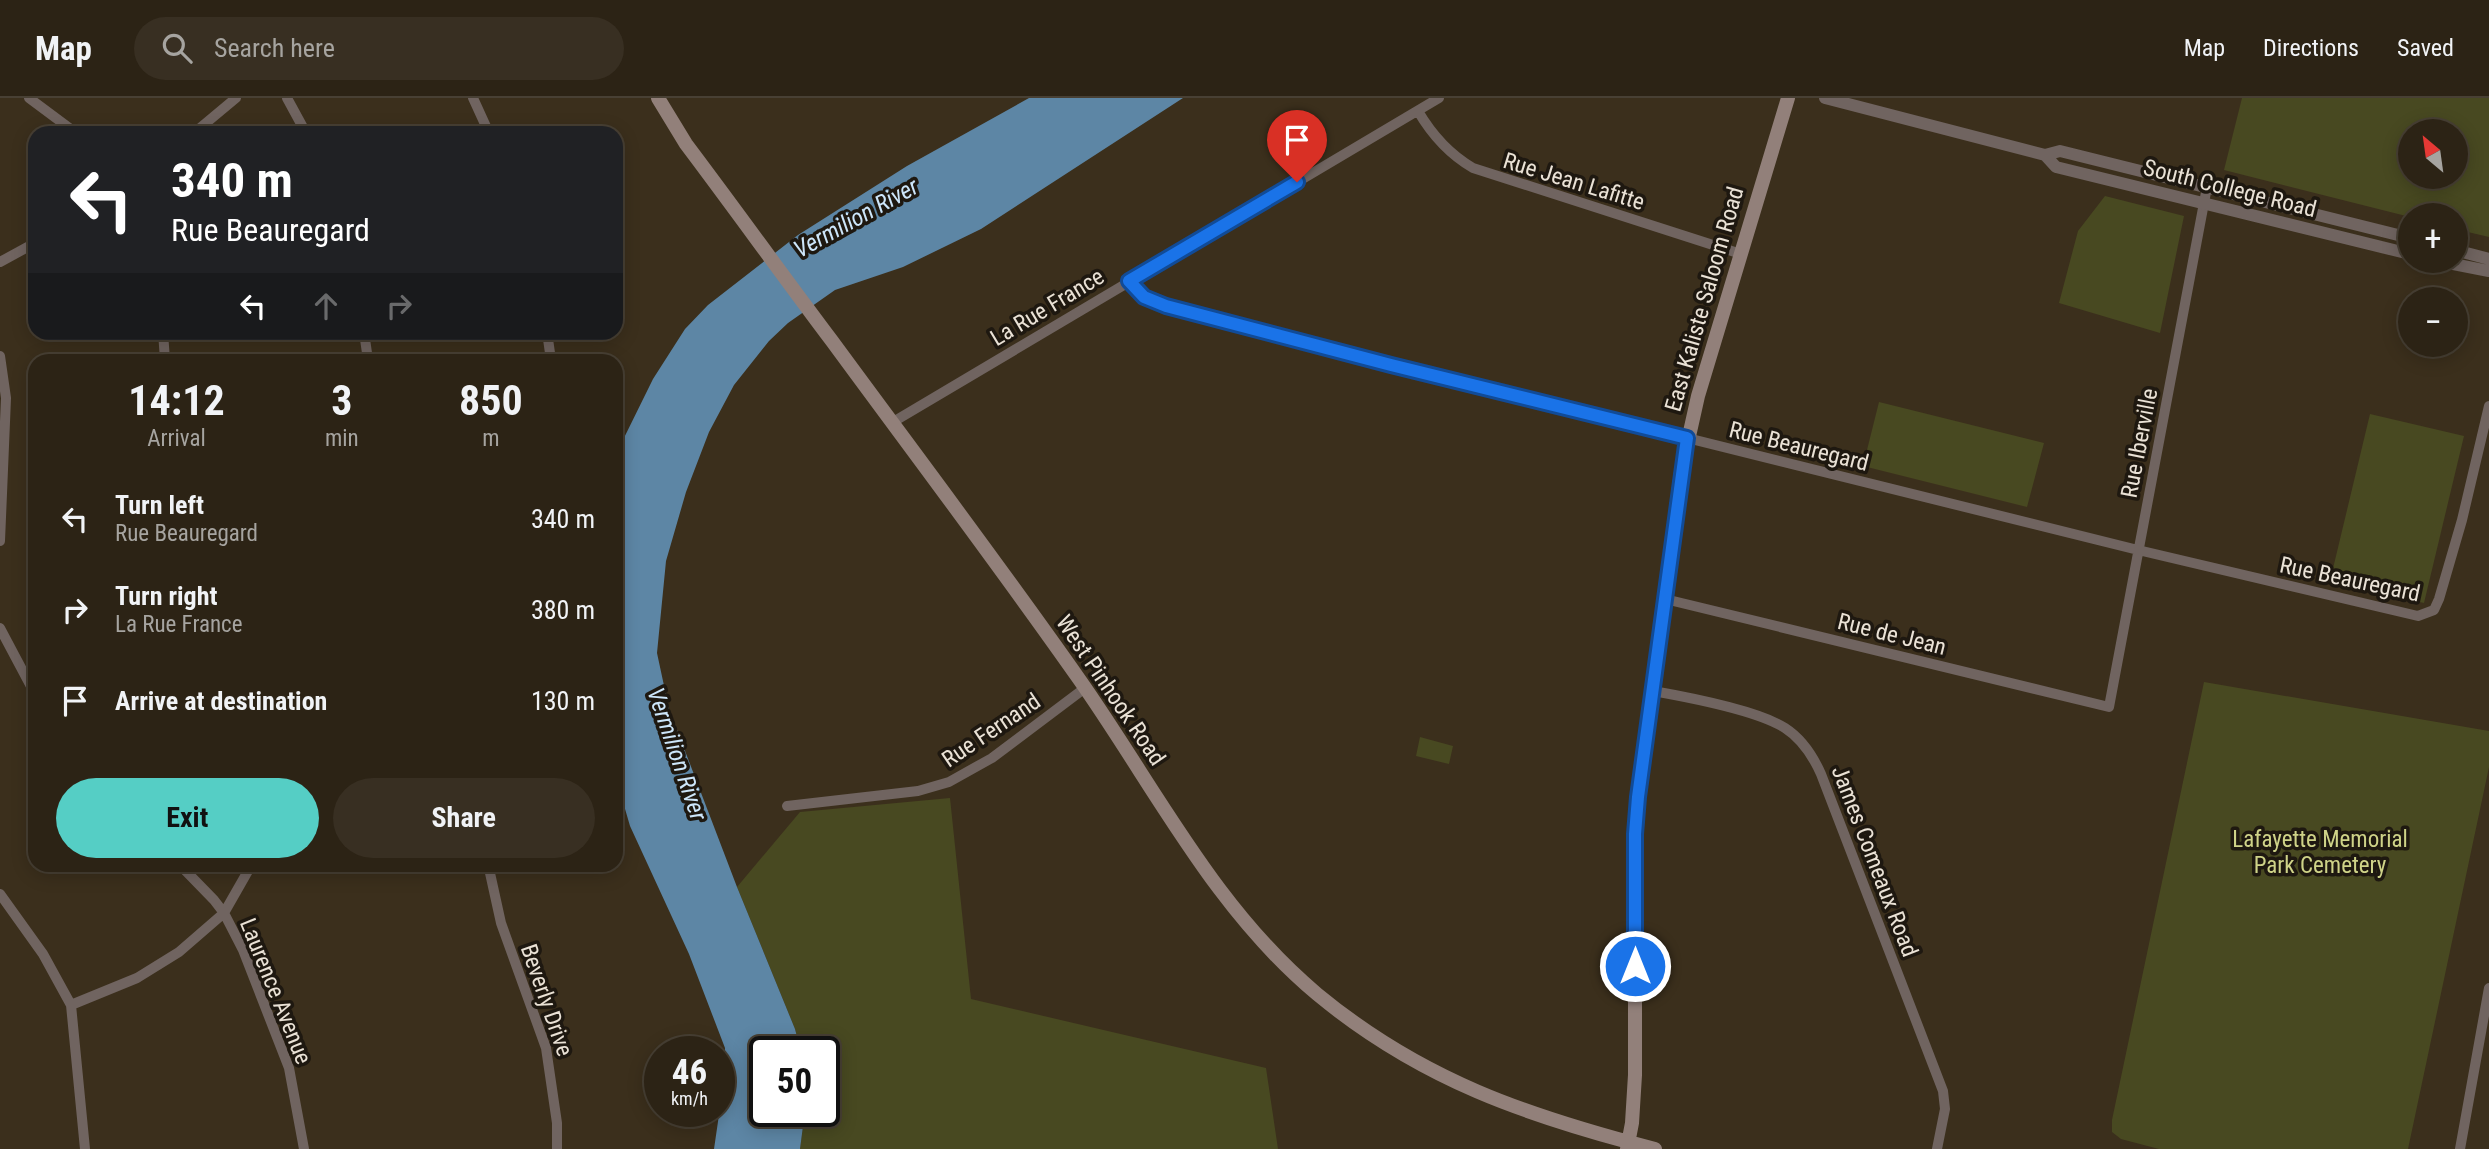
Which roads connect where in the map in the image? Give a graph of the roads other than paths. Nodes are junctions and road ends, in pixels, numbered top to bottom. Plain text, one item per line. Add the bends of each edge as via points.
1 (29, 98) edge
2 (236, 98) edge
3 (286, 98) edge
4 (473, 98) edge
5 (657, 98) edge
6 (1439, 98) edge
7 (1788, 98) edge
8 (1825, 98) edge
9 (1418, 111) junction
10 (67, 126) edge
11 (202, 126) edge
12 (302, 126) edge
13 (486, 126) edge
14 (2045, 155) junction
15 (2207, 187) junction
16 (2206, 204) junction
17 (2398, 235) edge
18 (28, 247) edge
19 (2398, 251) edge
20 (2468, 253) edge
21 (1741, 254) junction
22 (2489, 259) edge
23 (0, 262) edge
24 (2468, 267) edge
25 (2489, 271) edge
26 (1129, 281) junction
27 (0, 356) edge
28 (2489, 407) edge
29 (892, 422) junction
30 (1687, 438) junction
31 (0, 541) edge
32 (2138, 550) junction
33 (1665, 600) junction
34 (0, 628) edge
35 (28, 681) edge
36 (1085, 688) junction
37 (1653, 691) junction
38 (2109, 707) joint
39 (787, 806) dead end
40 (187, 872) edge
41 (248, 872) edge
42 (490, 872) edge
43 (0, 894) edge
44 (224, 914) junction
45 (2489, 988) edge
46 (71, 1005) junction
47 (1628, 1146) edge
48 (85, 1149) edge
49 (304, 1149) edge
50 (558, 1149) edge
51 (1655, 1149) edge
52 (1937, 1149) edge
53 (2460, 1149) edge

1 - 10 street
2 - 11 street
3 - 12 street
4 - 13 street
5 - 29 main road, West Pinhook Road
6 - 9 street, La Rue France
7 - 21 main road, East Kaliste Saloom Road
8 - 14 street, South College Road
9 - 21 street, Rue Jean Lafitte via 1442,144 1473,168
9 - 26 street, La Rue France
14 - 15 street, South College Road via 2060,151
14 - 16 street, South College Road via 2056,167
15 - 16 street, Rue Iberville
15 - 17 street, South College Road
16 - 19 street, South College Road
16 - 32 street, Rue Iberville
18 - 23 street
20 - 22 street
21 - 30 main road, East Kaliste Saloom Road
24 - 25 street
26 - 29 street, La Rue France
26 - 30 street, Rue Beauregard via 1144,297 1166,306
27 - 31 street via 6,398
28 - 32 street, Rue Beauregard via 2440,599 2429,613 2412,616
29 - 36 main road, West Pinhook Road
30 - 32 street, Rue Beauregard
30 - 33 main road, East Kaliste Saloom Road
32 - 38 street, Rue Iberville
33 - 37 main road, East Kaliste Saloom Road
33 - 38 street, Rue de Jean
34 - 35 street
36 - 39 street, Rue Fernand via 992,758 941,785
36 - 47 main road, West Pinhook Road via 1215,884 1255,935 1321,997 1386,1044 1460,1085
37 - 47 main road, East Kaliste Saloom Road via 1635,834 1636,1075
37 - 52 street, James Comeaux Road via 1773,722 1809,751 1943,1091 1945,1109
40 - 44 street, Laurence Avenue
41 - 44 street
42 - 50 street, Beverly Drive via 501,923 546,1048
43 - 46 street via 43,954
44 - 46 street via 158,967
44 - 49 street, Laurence Avenue via 280,1041
45 - 53 street
46 - 48 street
47 - 51 main road, West Pinhook Road

